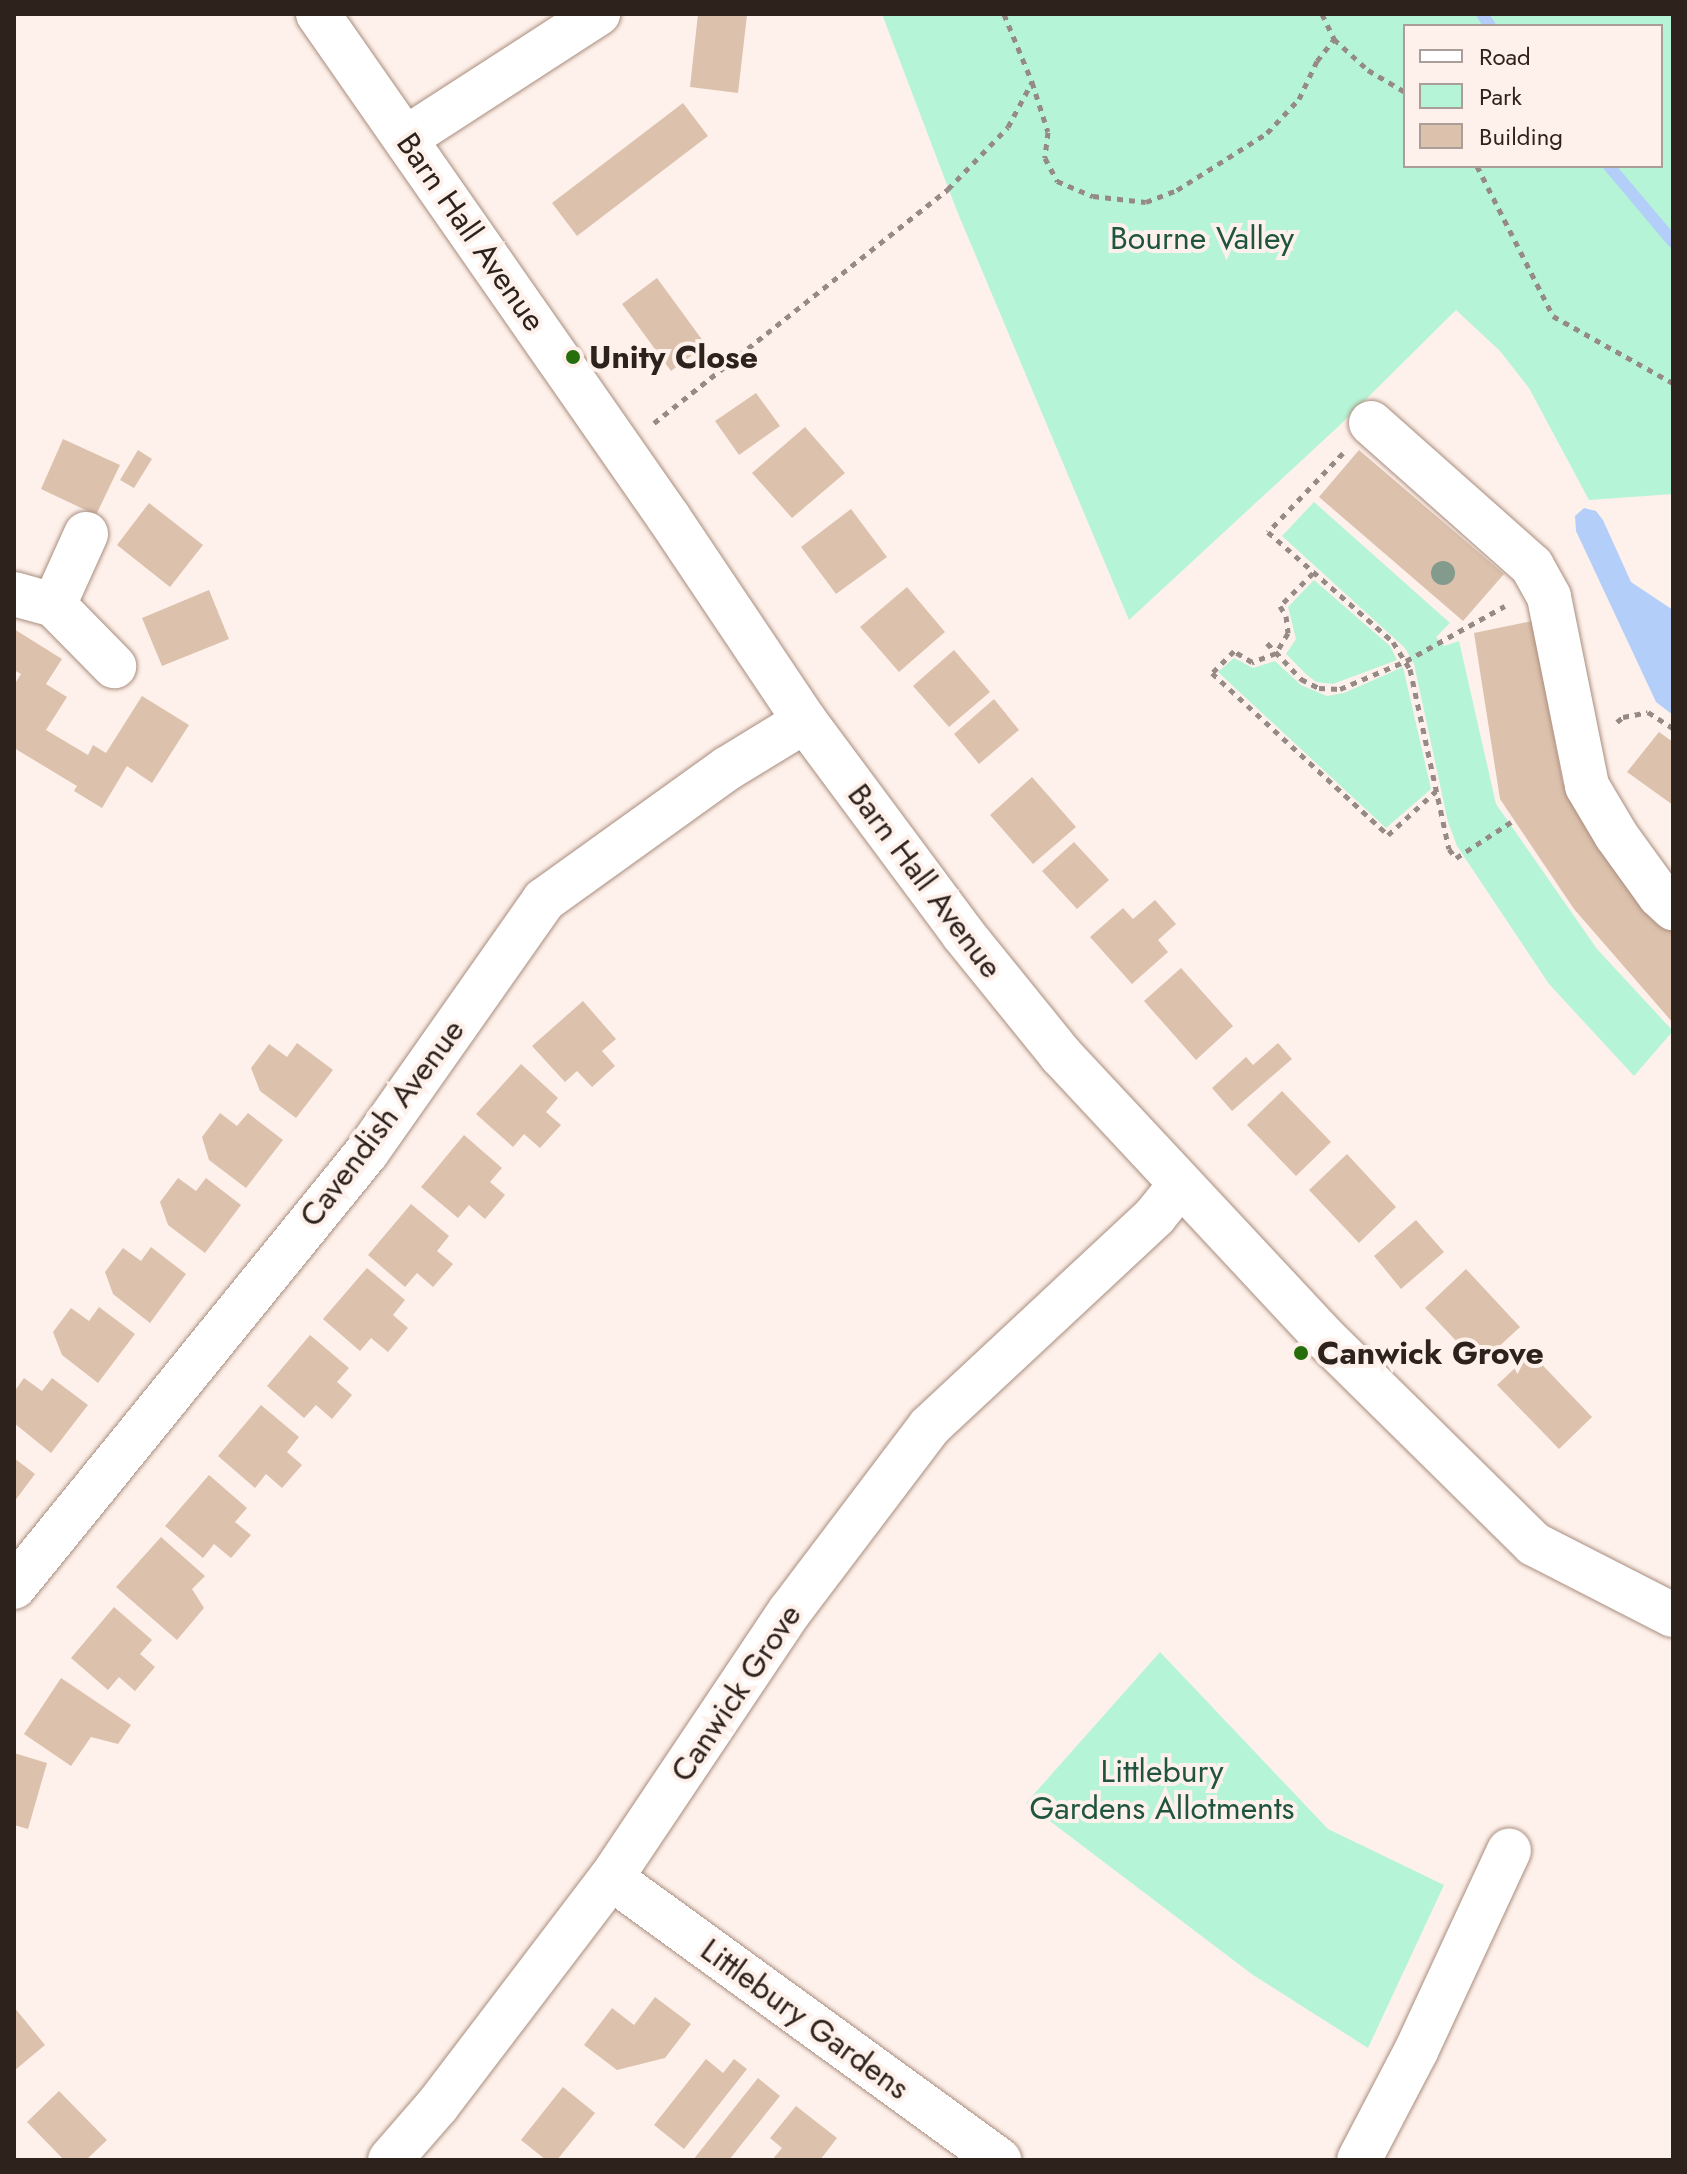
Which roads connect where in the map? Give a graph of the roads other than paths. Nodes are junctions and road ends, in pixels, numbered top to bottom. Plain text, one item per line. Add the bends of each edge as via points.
1 (318, 14) edge
2 (598, 14) edge
3 (406, 138) junction
4 (1371, 423) road end
5 (86, 534) dead end
6 (34, 599) edge
7 (114, 666) dead end
8 (805, 721) junction
9 (1673, 908) edge
10 (1180, 1185) junction
11 (14, 1587) edge
12 (1673, 1615) edge
13 (1509, 1851) dead end
14 (611, 1878) junction
15 (390, 2160) edge
16 (999, 2160) edge
17 (1359, 2160) edge

1 - 3 street, Barn Hall Avenue
2 - 3 street
3 - 8 street, Barn Hall Avenue
4 - 9 street via 1532,566 1549,597 1587,786 1616,835
5 - 6 street
6 - 7 street
8 - 10 street, Barn Hall Avenue via 963,934 1061,1055
8 - 11 street, Cavendish Avenue via 728,768 544,900 367,1152
10 - 12 street, Barn Hall Avenue via 1390,1405 1534,1544
10 - 14 street, Canwick Grove via 1155,1216 929,1427 790,1611
13 - 17 street
14 - 15 street, Canwick Grove
14 - 16 street, Littlebury Gardens

